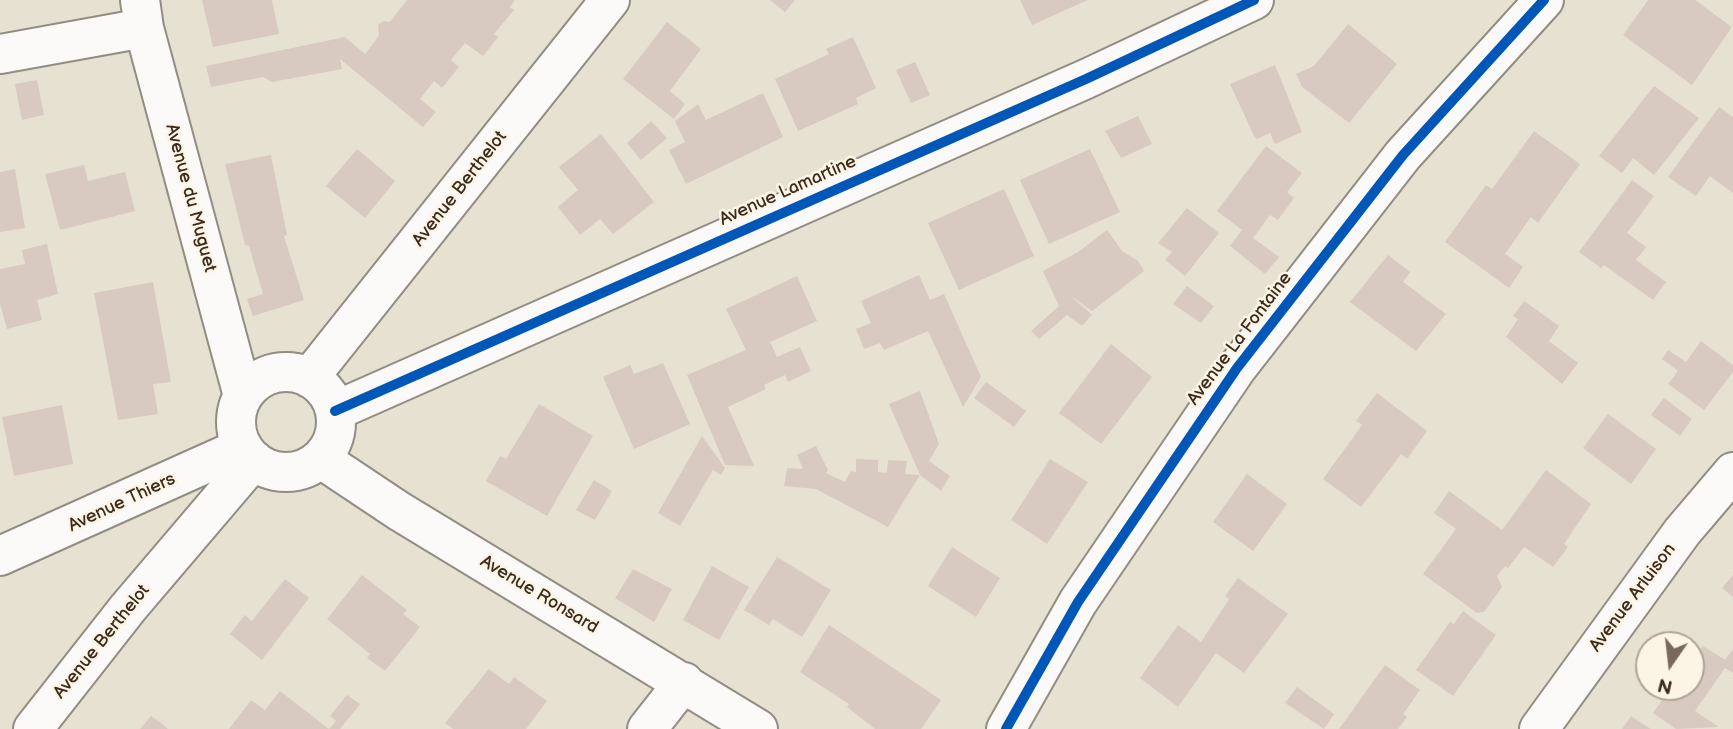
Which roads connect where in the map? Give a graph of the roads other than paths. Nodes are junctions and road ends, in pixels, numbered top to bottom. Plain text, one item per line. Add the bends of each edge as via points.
1 (610, 0) edge
2 (1254, 0) edge
3 (1544, 0) edge
4 (142, 14) edge
5 (0, 54) edge
6 (309, 378) junction
7 (243, 396) junction
8 (335, 411) junction
9 (248, 454) junction
10 (321, 459) junction
11 (1733, 472) edge
12 (0, 556) edge
13 (684, 682) junction
14 (33, 729) edge
15 (647, 729) edge
16 (758, 729) edge
17 (1006, 729) edge
18 (1539, 729) edge

1 - 6 street, Avenue Berthelot
2 - 8 street, Avenue Lamartine via 1086,79
3 - 17 street, Avenue La Fontaine via 1404,155 1237,368 1078,602
4 - 5 street
4 - 7 street, Avenue du Muguet
6 - 7 street via 295,373 266,377
6 - 8 street via 328,395
7 - 9 street via 235,422
8 - 10 street via 335,434
9 - 10 street via 280,472 295,471
9 - 12 street, Avenue Thiers
9 - 14 street, Avenue Berthelot
10 - 13 street, Avenue Ronsard
11 - 18 street, Avenue Arluison via 1682,533
13 - 15 street
13 - 16 street, Avenue Ronsard

